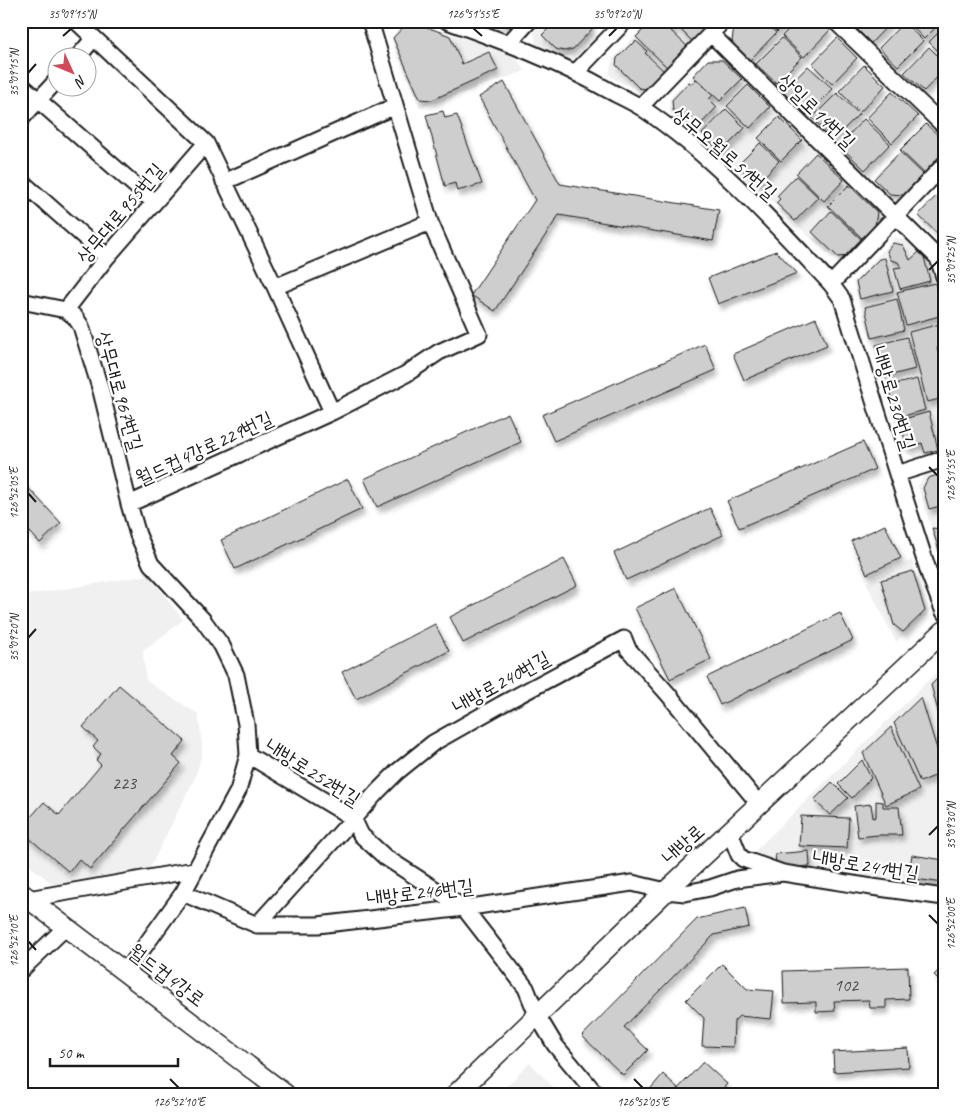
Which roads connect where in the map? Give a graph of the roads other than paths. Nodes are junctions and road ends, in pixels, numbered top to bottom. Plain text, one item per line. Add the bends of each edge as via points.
1 (76, 21) edge
2 (370, 21) edge
3 (447, 21) edge
4 (529, 21) edge
5 (625, 21) edge
6 (723, 21) edge
7 (835, 21) edge
8 (711, 34) junction
9 (94, 38) junction
10 (509, 43) junction
11 (86, 48) edge
12 (576, 72) junction
13 (21, 85) edge
14 (48, 90) edge
15 (38, 100) junction
16 (394, 106) junction
17 (640, 107) junction
18 (21, 119) edge
19 (944, 126) edge
20 (206, 143) junction
21 (944, 165) edge
22 (21, 181) edge
23 (224, 182) junction
24 (154, 202) junction
25 (895, 215) junction
26 (430, 222) junction
27 (106, 257) junction
28 (944, 277) edge
29 (831, 284) junction
30 (275, 287) junction
31 (21, 301) edge
32 (66, 310) junction
33 (332, 412) junction
34 (944, 459) edge
35 (896, 474) junction
36 (129, 504) junction
37 (944, 612) edge
38 (944, 631) edge
39 (248, 755) junction
40 (759, 804) junction
41 (353, 818) junction
42 (730, 832) junction
43 (194, 870) junction
44 (783, 872) junction
45 (666, 891) junction
46 (183, 893) junction
47 (25, 896) edge
48 (944, 897) edge
49 (464, 908) junction
50 (258, 924) junction
51 (65, 928) junction
52 (21, 970) edge
53 (126, 972) junction
54 (537, 1015) junction
55 (285, 1094) edge
56 (456, 1094) edge
57 (596, 1094) edge

1 - 9 street
2 - 16 street, 월드컵4강로229번길
3 - 10 street, 상무오월로51번길
4 - 10 street
5 - 12 street
6 - 8 street
7 - 19 street
8 - 17 street
8 - 25 street, 상일로14번길
9 - 11 street
9 - 20 street
10 - 12 street, 상무오월로51번길
12 - 17 street, 상무오월로51번길
13 - 15 street
14 - 15 street
15 - 18 street
15 - 24 street
16 - 23 street
16 - 26 street, 월드컵4강로229번길
17 - 29 street, 상무오월로51번길 via 681,136 749,197
20 - 23 street
20 - 24 street, 상무대로955번길
21 - 25 street
22 - 27 street
23 - 30 street
24 - 27 street, 상무대로955번길
25 - 28 street, 상일로14번길 via 938,258
25 - 29 street
26 - 30 street
26 - 33 street, 월드컵4강로229번길 via 478,334 439,352 406,374
27 - 32 street, 상무대로955번길
29 - 35 street, 내방로230번길 via 842,300
30 - 33 street
31 - 32 street
32 - 36 street, 상무대로967번길 via 75,317 86,343
33 - 36 street, 월드컵4강로229번길
34 - 35 street
35 - 37 street, 내방로230번길
36 - 39 street, 월드컵4강로229번길 via 151,564 203,620 222,646 236,675 246,724
38 - 40 street, 내방로
39 - 41 street, 내방로252번길
39 - 43 street, 월드컵4강로229번길 via 238,791
40 - 41 street, 내방로240번길 via 628,649 624,639 433,743 397,772
40 - 42 street, 내방로
41 - 49 street, 내방로252번길 via 361,835 385,857
41 - 50 street, 내방로240번길
42 - 44 street, 내방로241번길 via 743,859
42 - 45 street, 내방로
43 - 46 street, 월드컵4강로229번길
43 - 47 street
44 - 45 street, 내방로241번길 via 737,879 685,893
44 - 48 street, 내방로241번길
45 - 49 street, 내방로246번길 via 632,882
45 - 54 street, 내방로
46 - 50 street, 내방로246번길
46 - 53 street, 월드컵4강로229번길
47 - 51 street, 월드컵4강로
49 - 50 street, 내방로246번길 via 318,924
49 - 54 street, 내방로252번길 via 526,988
51 - 52 street
51 - 53 street, 월드컵4강로
53 - 55 street, 월드컵4강로
54 - 56 street, 내방로
54 - 57 street, 내방로252번길 via 555,1045

